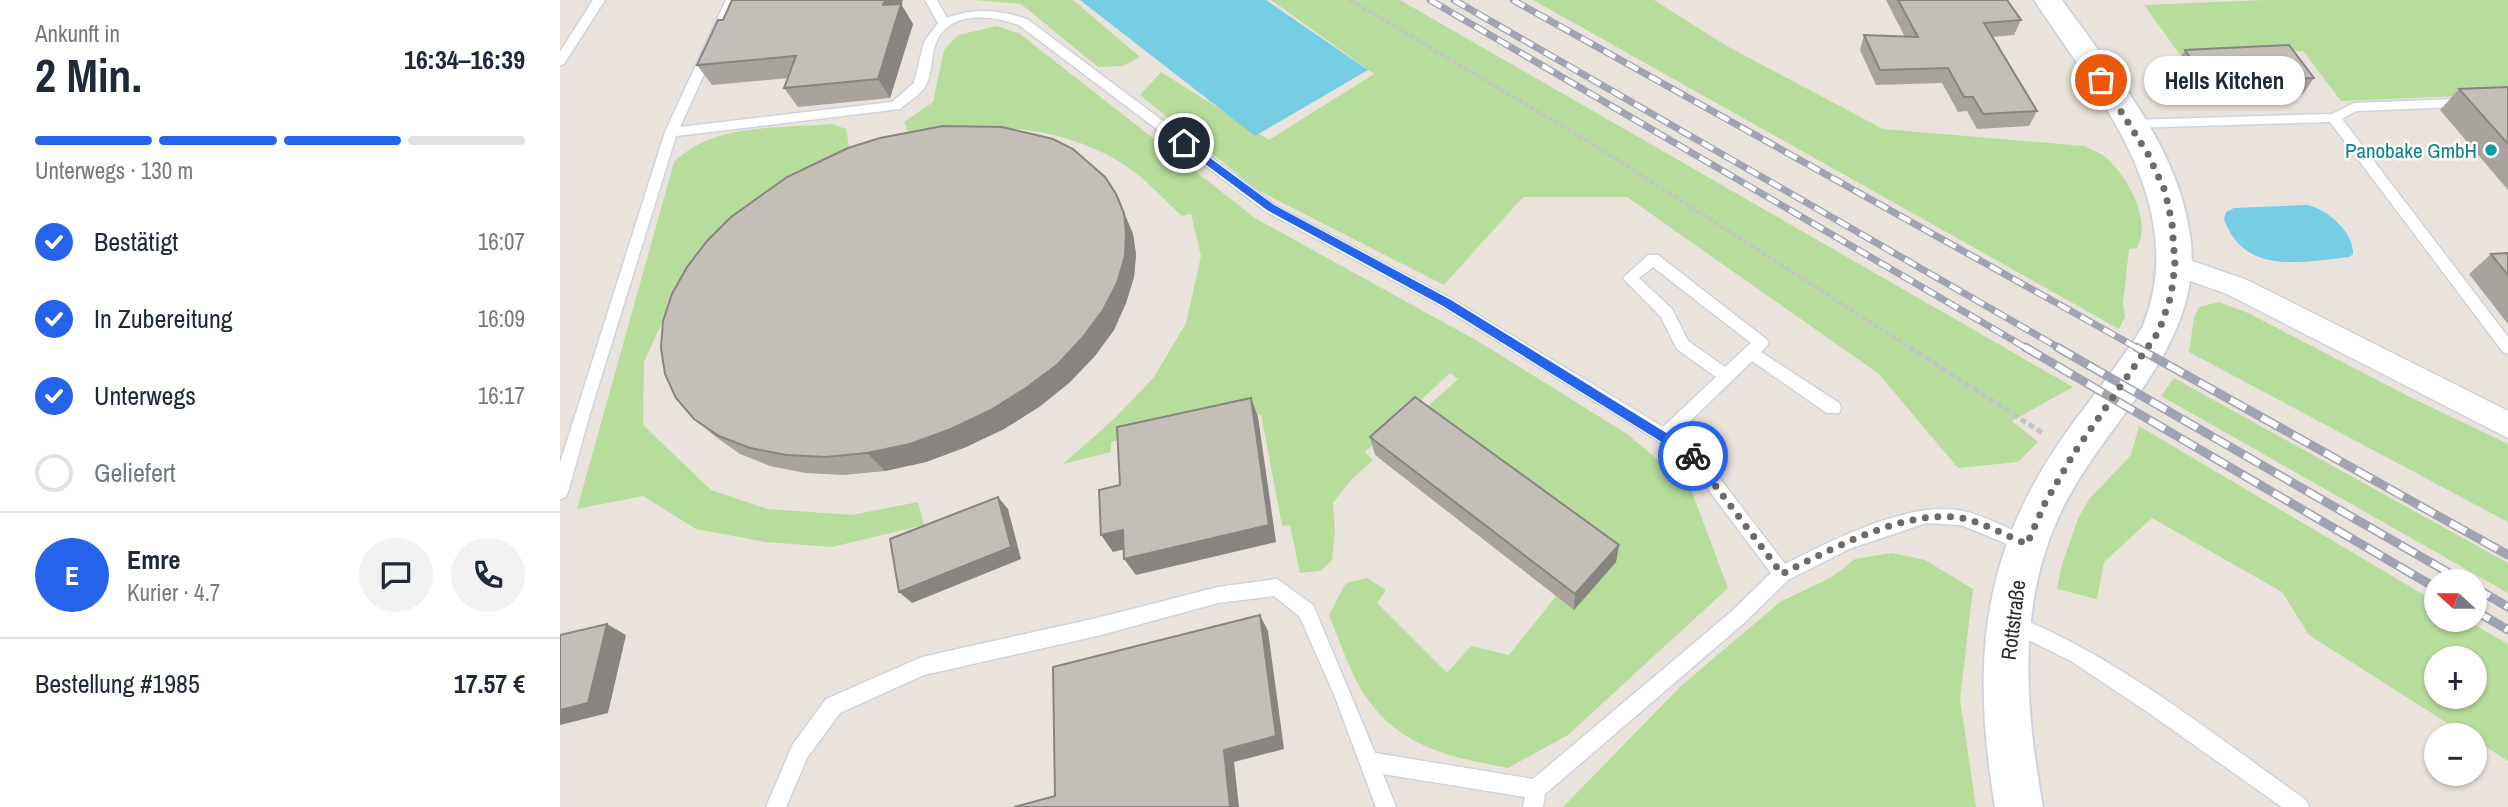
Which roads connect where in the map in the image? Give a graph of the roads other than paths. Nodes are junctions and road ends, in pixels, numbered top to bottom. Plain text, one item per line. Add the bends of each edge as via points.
1 (599, 0) edge
2 (732, 0) edge
3 (931, 0) edge
4 (2048, 0) edge
5 (944, 23) junction
6 (560, 61) edge
7 (2508, 101) edge
8 (2334, 118) junction
9 (2148, 123) junction
10 (671, 131) junction
11 (2175, 265) junction
12 (2508, 348) edge
13 (1751, 353) junction
14 (1726, 376) junction
15 (1833, 408) dead end
16 (2508, 425) edge
17 (1664, 436) junction
18 (560, 492) edge
19 (2027, 544) junction
20 (1782, 574) junction
21 (2010, 622) junction
22 (1368, 762) junction
23 (1535, 798) edge
24 (776, 807) edge
25 (1387, 807) edge
26 (2019, 807) edge
27 (2299, 807) edge

1 - 6 lane
2 - 10 lane
3 - 5 lane
4 - 9 street, Rottstraße
5 - 10 lane via 930,42 920,85 896,106
5 - 17 lane via 961,14 1001,14 1023,22 1270,208 1447,303
7 - 8 lane via 2354,107
8 - 9 lane
8 - 12 lane
9 - 11 street, Rottstraße via 2148,154 2165,191
10 - 18 lane
11 - 16 street via 2236,288
11 - 19 street, Rottstraße via 2159,331 2074,453
13 - 14 lane
13 - 14 lane via 1761,343 1653,259 1630,278 1667,313 1682,345
13 - 15 lane
14 - 17 lane
17 - 20 lane via 1690,452
19 - 20 lane via 1962,518 1926,516 1844,542
19 - 21 street, Rottstraße
20 - 23 lane
21 - 26 street, Rottstraße via 2004,701
21 - 27 lane via 2088,662
22 - 23 lane
22 - 24 lane via 1307,611 1277,587 1218,595 922,666 833,706 800,751
22 - 25 lane

